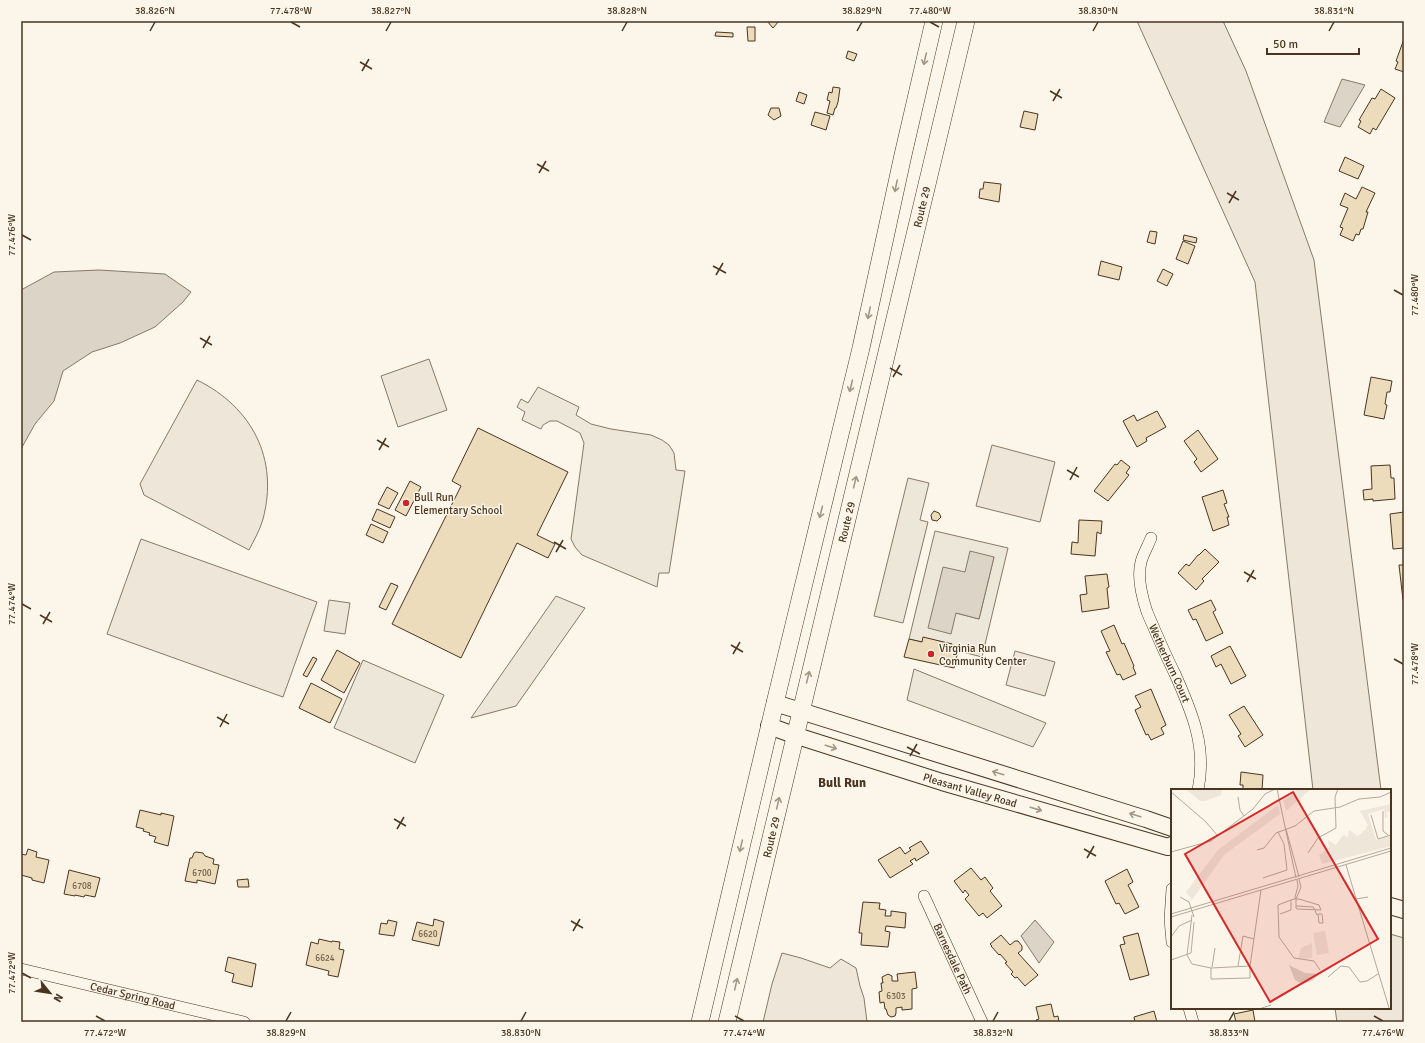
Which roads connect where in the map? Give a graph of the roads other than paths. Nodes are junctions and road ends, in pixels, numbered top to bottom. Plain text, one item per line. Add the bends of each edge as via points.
1 (934, 21) edge
2 (966, 21) edge
3 (1151, 538) dead end
4 (774, 703) junction
5 (800, 712) junction
6 (769, 726) junction
7 (794, 735) junction
8 (1198, 789) edge
9 (1171, 828) edge
10 (1171, 845) edge
11 (924, 896) dead end
12 (1171, 904) edge
13 (1391, 906) edge
14 (1404, 910) edge
15 (1171, 930) edge
16 (21, 969) edge
17 (1189, 1009) edge
18 (244, 1022) edge
19 (700, 1022) edge
20 (727, 1022) edge
21 (982, 1022) edge
22 (1193, 1022) edge

1 -> 4 main road via 861,348
5 -> 2 main road, Route 29
3 - 8 street, Wetherburn Court via 1139,570 1143,598 1192,712 1198,732 1201,751
4 - 5 main road
4 - 6 main road
5 - 7 main road, Route 29
9 -> 5 main road
6 - 7 main road, Pleasant Valley Road
6 -> 19 main road
7 -> 10 main road, Pleasant Valley Road via 942,782
20 -> 7 main road, Route 29
11 - 21 street, Barnesdale Path
12 - 15 street
13 - 14 main road
16 - 18 street, Cedar Spring Road
17 - 22 street

